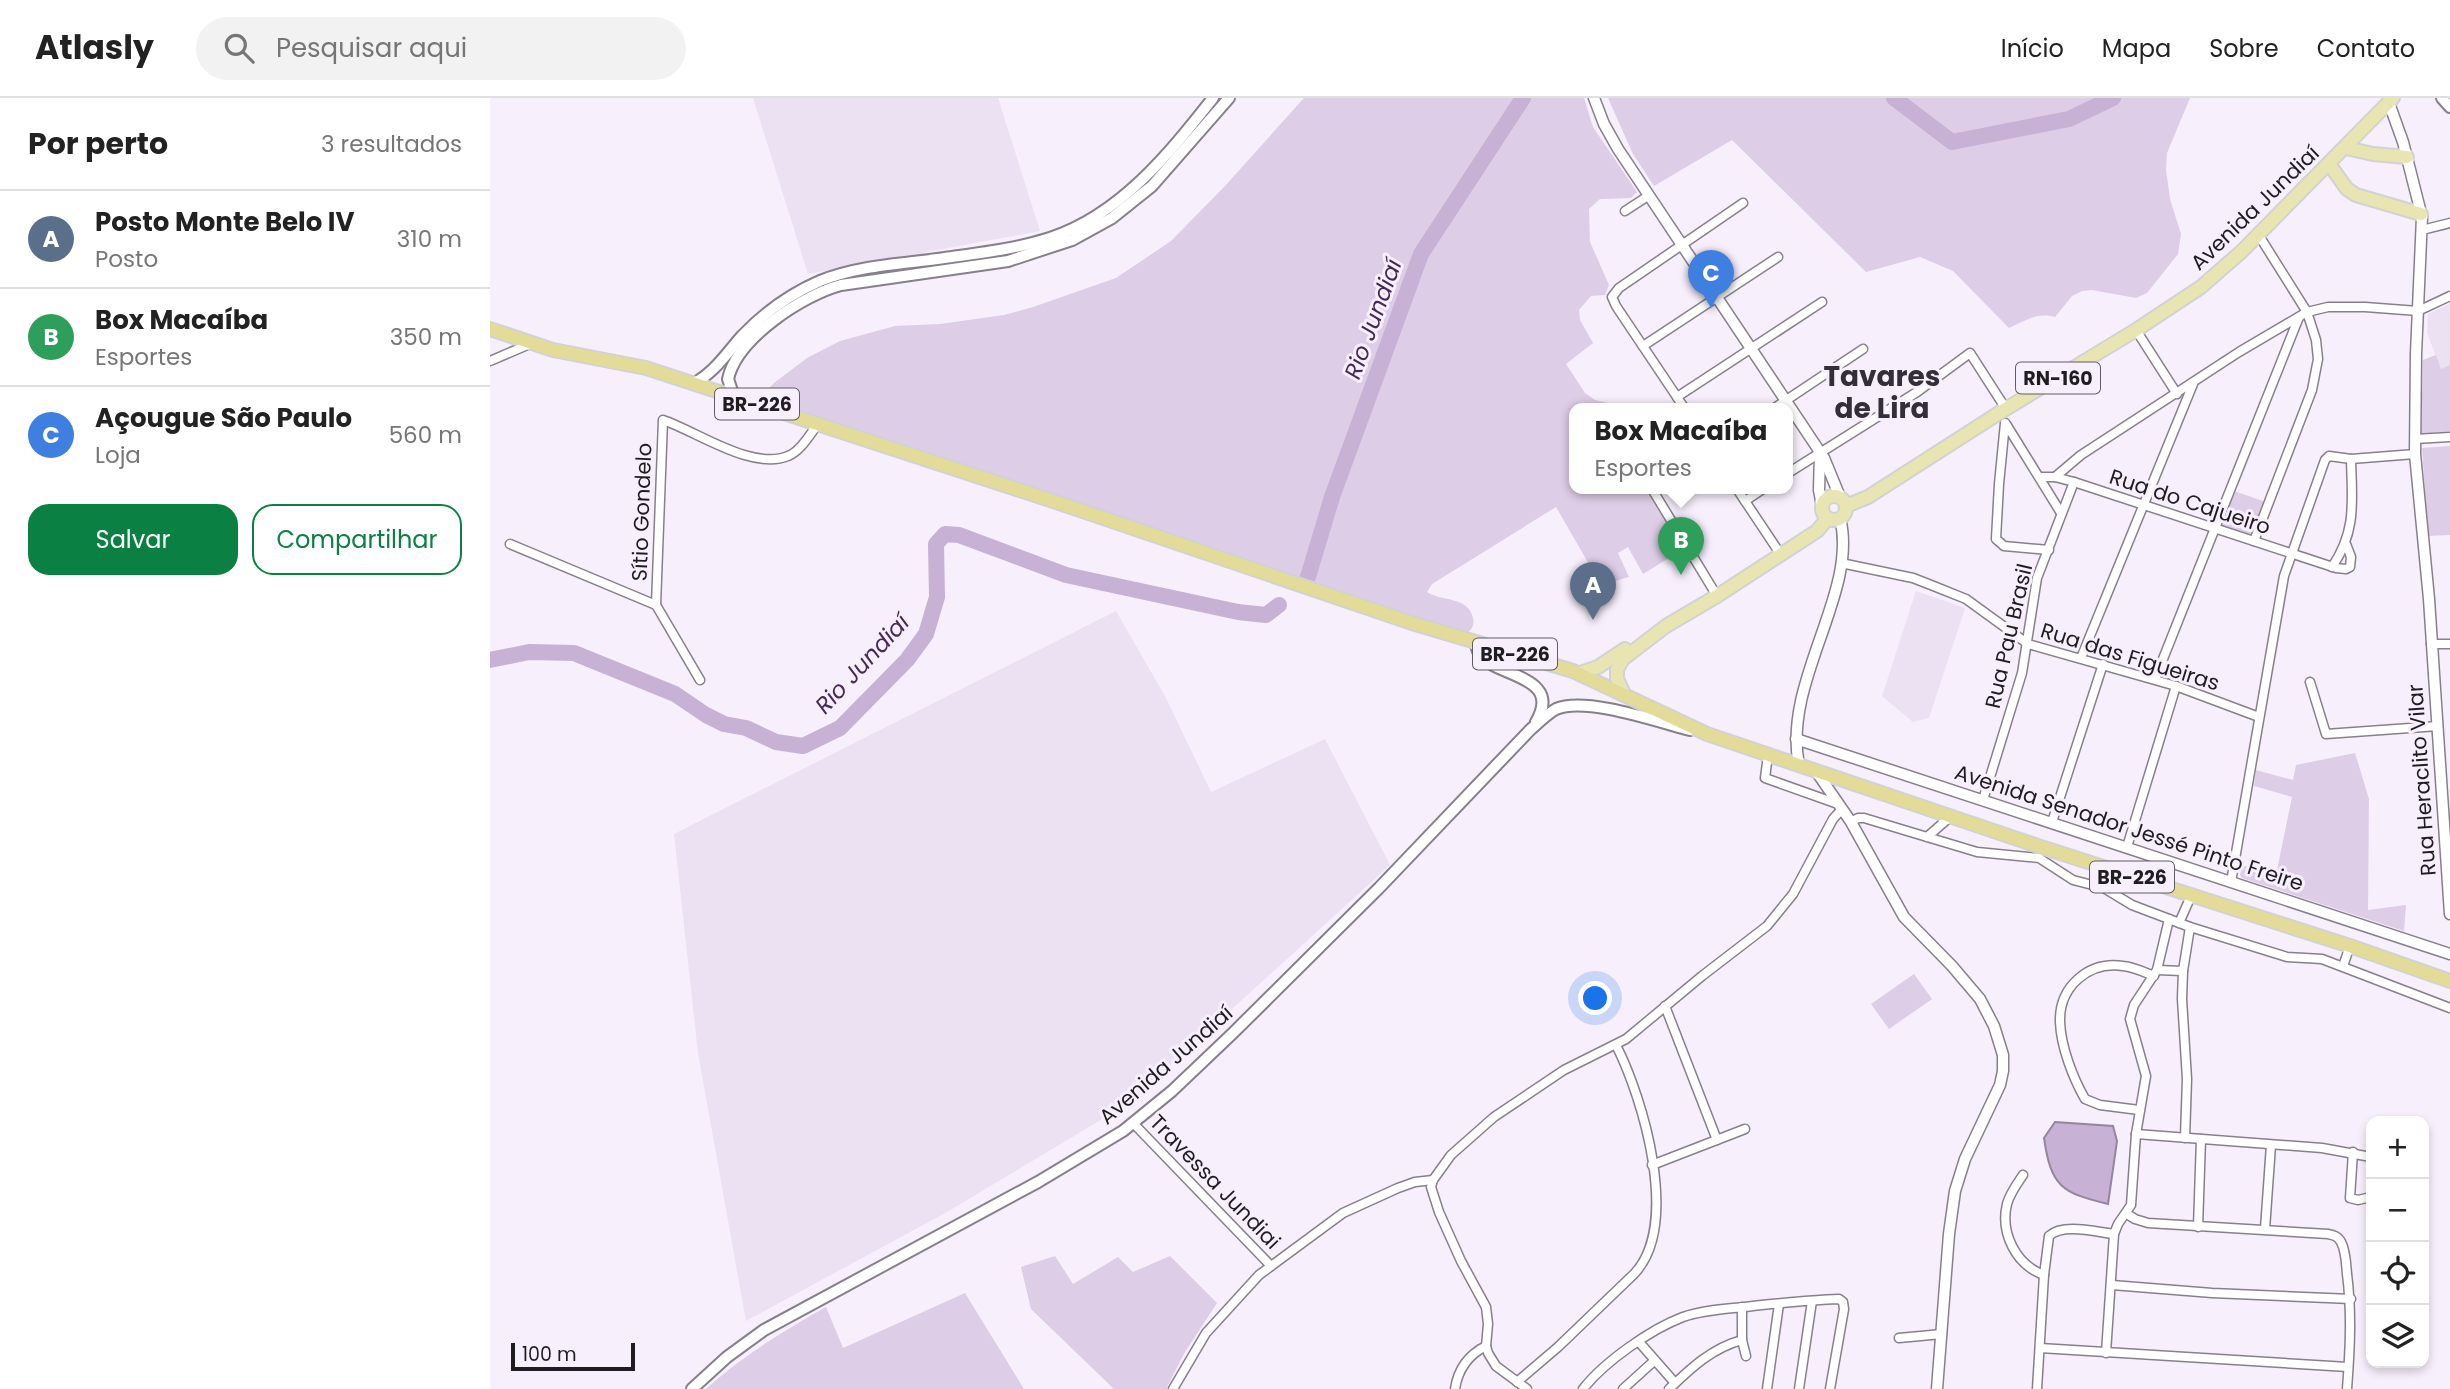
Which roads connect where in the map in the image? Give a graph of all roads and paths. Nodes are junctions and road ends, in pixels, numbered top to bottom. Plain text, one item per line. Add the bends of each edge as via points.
1 (1213, 98) edge
2 (1229, 98) edge
3 (1594, 98) edge
4 (2442, 98) edge
5 (2391, 101) edge
6 (2450, 107) edge
7 (2346, 148) junction
8 (2407, 158) junction
9 (2329, 164) junction
10 (1648, 196) junction
11 (1743, 203) dead end
12 (1625, 211) dead end
13 (2421, 214) junction
14 (2450, 223) edge
15 (2422, 230) junction
16 (2258, 234) junction
17 (1682, 246) junction
18 (1778, 257) dead end
19 (2450, 296) edge
20 (1716, 298) junction
21 (1822, 302) dead end
22 (2418, 311) junction
23 (2307, 312) junction
24 (2298, 317) junction
25 (490, 330) edge
26 (2136, 330) junction
27 (532, 344) junction
28 (1643, 346) junction
29 (1750, 349) junction
30 (1863, 349) dead end
31 (490, 361) edge
32 (728, 363) junction
33 (2194, 382) junction
34 (693, 384) junction
35 (2178, 394) junction
36 (734, 397) junction
37 (1784, 400) junction
38 (1681, 403) edge
39 (1780, 403) edge
40 (1786, 403) edge
41 (1793, 413) edge
42 (2003, 415) junction
43 (818, 424) junction
44 (2450, 437) edge
45 (2415, 439) junction
46 (1820, 453) junction
47 (2415, 454) junction
48 (2351, 459) junction
49 (1793, 470) edge
50 (2040, 477) junction
51 (2056, 477) junction
52 (2074, 482) junction
53 (1655, 494) edge
54 (1740, 494) edge
55 (1756, 494) edge
56 (1745, 501) junction
57 (2144, 506) junction
58 (1835, 509) junction
59 (2061, 513) junction
60 (2215, 528) junction
61 (2254, 541) junction
62 (510, 544) dead end
63 (2346, 544) junction
64 (2049, 550) junction
65 (2292, 554) junction
66 (1781, 555) junction
67 (1841, 564) junction
68 (2330, 566) junction
69 (1717, 596) junction
70 (656, 605) junction
71 (1649, 638) junction
72 (1475, 642) junction
73 (2028, 643) junction
74 (2450, 644) edge
75 (2431, 645) junction
76 (2081, 658) junction
77 (2104, 664) junction
78 (1580, 673) junction
79 (2155, 679) junction
80 (700, 680) dead end
81 (2311, 682) dead end
82 (2176, 686) junction
83 (1624, 694) junction
84 (2259, 717) junction
85 (2438, 726) junction
86 (1530, 730) junction
87 (1707, 734) junction
88 (1796, 739) junction
89 (1768, 754) junction
90 (1799, 765) junction
91 (1816, 770) junction
92 (1983, 800) junction
93 (1840, 806) junction
94 (1950, 817) junction
95 (1851, 822) junction
96 (2052, 822) junction
97 (1927, 837) junction
98 (2127, 847) junction
99 (2037, 851) junction
100 (2231, 882) junction
101 (2191, 896) junction
102 (2450, 911) edge
103 (2169, 919) junction
104 (2179, 923) junction
105 (2190, 927) junction
106 (2350, 946) junction
107 (2450, 954) edge
108 (2343, 966) junction
109 (2183, 971) junction
110 (2155, 973) junction
111 (2450, 981) edge
112 (1665, 1006) junction
113 (2450, 1008) edge
114 (1616, 1045) junction
115 (2139, 1110) junction
116 (1133, 1122) junction
117 (1745, 1129) dead end
118 (2136, 1134) junction
119 (2185, 1138) junction
120 (2201, 1139) junction
121 (1717, 1140) junction
122 (2271, 1145) junction
123 (2353, 1152) junction
124 (2366, 1156) edge
125 (1652, 1165) junction
126 (2023, 1175) dead end
127 (1433, 1180) junction
128 (2366, 1198) edge
129 (2127, 1214) junction
130 (2198, 1227) junction
131 (2266, 1229) junction
132 (2114, 1234) junction
133 (1271, 1266) junction
134 (2044, 1275) junction
135 (2112, 1285) junction
136 (2351, 1299) junction
137 (1812, 1300) junction
138 (1779, 1304) junction
139 (1742, 1307) junction
140 (1942, 1334) junction
141 (1899, 1338) dead end
142 (1742, 1340) junction
143 (1639, 1342) junction
144 (1486, 1346) junction
145 (2040, 1348) junction
146 (2106, 1353) junction
147 (1746, 1356) dead end
148 (1654, 1361) junction
149 (2348, 1367) junction
150 (1517, 1382) junction
151 (1672, 1386) edge
152 (692, 1389) edge
153 (1173, 1389) edge
154 (1455, 1389) edge
155 (1527, 1389) edge
156 (1583, 1389) edge
157 (1623, 1389) edge
158 (1767, 1389) edge
159 (1799, 1389) edge
160 (1830, 1389) edge
161 (1937, 1389) edge
162 (2037, 1389) edge
163 (2347, 1389) edge

1 - 32 main road via 1136,186 1084,222 1053,237 1008,249 834,276 784,300 760,319
2 - 32 main road via 1152,186 1091,230 1053,248 1008,261 828,288 794,306
3 - 10 street via 1604,124
4 - 6 main road
5 - 7 main road, Avenida Jundiaí / RN-160
5 - 8 street, Rua Heraclito Vilar
7 - 8 main road
7 - 9 main road, Avenida Jundiaí / RN-160
8 - 13 street, Rua Heraclito Vilar
9 - 13 main road via 2356,195
9 - 16 main road, Avenida Jundiaí / RN-160
10 - 12 street
10 - 17 street
11 - 17 street
13 - 15 street, Rua Heraclito Vilar
14 - 15 street
15 - 22 street, Rua Heraclito Vilar
16 - 23 street
16 - 26 main road, Avenida Jundiaí / RN-160 via 2219,273
17 - 20 street
17 - 28 street via 1616,291 1612,299
18 - 20 street
19 - 22 street
20 - 28 street
20 - 29 street
21 - 29 street
22 - 23 street via 2328,307
22 - 45 street, Rua Heraclito Vilar
23 - 24 street
23 - 61 street via 2318,352 2316,379
24 - 33 street
24 - 60 street
25 - 27 highway, BR-226
26 - 35 street
26 - 42 main road, Avenida Jundiaí / RN-160
27 - 31 street
27 - 34 highway, BR-226 via 631,364
28 - 38 street
29 - 37 street
29 - 38 street
30 - 37 street
32 - 34 main road
32 - 36 main road via 727,379
33 - 35 street
33 - 57 street
34 - 36 highway, BR-226
35 - 51 street via 2081,455
36 - 43 highway, BR-226
37 - 39 street
37 - 40 street
41 - 46 street
42 - 46 street via 1970,354
42 - 50 street
42 - 58 main road, Avenida Jundiaí / RN-160 via 1868,497
42 - 64 street via 1996,539 2004,546
43 - 70 street, Sítio Gondelo via 788,457 768,458 739,454 663,420
43 - 72 highway, BR-226
44 - 45 street
45 - 47 street, Rua Heraclito Vilar
46 - 49 street
46 - 58 street via 1830,471
46 - 58 street via 1819,490
47 - 48 street
47 - 75 street, Rua Heraclito Vilar
48 - 63 street via 2351,520
48 - 65 street via 2329,456 2325,460
50 - 51 street, Rua do Cajueiro
50 - 59 street
51 - 52 street, Rua do Cajueiro
52 - 57 street, Rua do Cajueiro
52 - 59 street, Rua Pau Brasil
53 - 69 street
54 - 56 street
55 - 56 street
56 - 66 street
57 - 60 street, Rua do Cajueiro
57 - 76 street
58 - 66 main road, Avenida Jundiaí / RN-160 via 1817,531
58 - 67 street
59 - 64 street, Rua Pau Brasil
60 - 61 street, Rua do Cajueiro
60 - 79 street
61 - 65 street, Rua do Cajueiro
62 - 70 street
63 - 68 street
63 - 68 street, Rua do Cajueiro via 2350,567
64 - 73 street, Rua Pau Brasil via 2037,578
65 - 68 street, Rua do Cajueiro
65 - 84 street
66 - 69 main road, Avenida Jundiaí / RN-160
67 - 73 street, Rua das Figueiras via 1913,578 1949,591
67 - 88 street via 1805,682
69 - 71 main road, Avenida Jundiaí / RN-160
70 - 80 street
71 - 78 main road, Avenida Jundiaí / RN-160
71 - 83 main road, Avenida Jundiaí / RN-160 via 1619,665 1617,679
72 - 78 highway, BR-226
72 - 86 main road, Avenida Jundiaí via 1486,662 1520,676 1538,690 1542,708
73 - 76 street, Rua das Figueiras
73 - 92 street, Rua Pau Brasil
74 - 75 street
75 - 85 street, Rua Heraclito Vilar
76 - 77 street, Rua das Figueiras
77 - 79 street, Rua das Figueiras
77 - 96 street
78 - 83 highway, BR-226
79 - 82 street, Rua das Figueiras
81 - 85 street via 2326,734
82 - 84 street, Rua das Figueiras
82 - 98 street
83 - 87 highway, BR-226
84 - 100 street
85 - 102 street, Rua Heraclito Vilar
86 - 87 main road, Avenida Jundiaí via 1555,710 1582,705
86 - 116 main road, Avenida Jundiaí via 1243,1024
87 - 89 highway, BR-226
88 - 90 street
88 - 92 street, Avenida Senador Jessé Pinto Freire
89 - 90 highway, BR-226
89 - 93 street via 1765,778
90 - 91 highway, BR-226
91 - 93 street
91 - 94 highway, BR-226
92 - 96 street, Avenida Senador Jessé Pinto Freire
93 - 95 street
93 - 112 street via 1777,917
94 - 97 street
94 - 99 highway, BR-226
95 - 97 street via 1864,818
95 - 140 street via 1904,917 1980,999 2003,1055 2000,1085 1969,1148 1955,1191
96 - 98 street, Avenida Senador Jessé Pinto Freire
97 - 99 street via 1993,855
98 - 100 street, Avenida Senador Jessé Pinto Freire
99 - 101 highway, BR-226
99 - 103 street via 2073,880 2104,888
100 - 107 street, Avenida Senador Jessé Pinto Freire
101 - 104 street
101 - 106 highway, BR-226
103 - 104 street
103 - 110 street
104 - 105 street
105 - 108 street via 2287,957 2315,957
105 - 109 street
106 - 108 street
106 - 111 highway, BR-226
108 - 113 street
109 - 110 street
109 - 119 street via 2188,1079
110 - 115 street via 2130,1019 2146,1076
110 - 115 street via 2120,965 2090,970 2068,991 2061,1015 2067,1052 2085,1099
112 - 114 street
112 - 121 street
114 - 125 street via 1643,1116
114 - 127 street via 1564,1070 1494,1117 1451,1155
115 - 118 street
116 - 133 street, Travessa Jundiai
116 - 152 main road, Avenida Jundiaí via 1095,1150 764,1330
117 - 121 street
118 - 119 street
118 - 129 street via 2132,1201
119 - 120 street
120 - 122 street
120 - 130 street
121 - 125 street
122 - 123 street
122 - 131 street
123 - 124 street
123 - 128 street via 2350,1198
125 - 150 street via 1657,1222 1645,1261
126 - 134 street via 2009,1198 2007,1227 2021,1262
127 - 133 street via 1398,1188 1343,1213
127 - 144 street via 1439,1212 1486,1307
129 - 130 street via 2148,1223
129 - 132 street
130 - 131 street
131 - 136 street via 2336,1236 2345,1255
132 - 134 street via 2052,1233
132 - 135 street
133 - 153 street via 1206,1333
134 - 145 street
135 - 136 street
135 - 146 street
136 - 149 street
137 - 138 street
137 - 159 street
137 - 160 street via 1843,1301
138 - 139 street
138 - 158 street
139 - 142 street
139 - 143 street via 1685,1317
140 - 141 street
140 - 161 street
142 - 147 street
142 - 151 street via 1718,1348
143 - 148 street
143 - 156 street via 1600,1370
144 - 150 street via 1496,1366
144 - 154 street via 1464,1365
145 - 146 street
145 - 162 street
146 - 149 street
148 - 151 street
148 - 157 street
149 - 163 street
150 - 155 street

